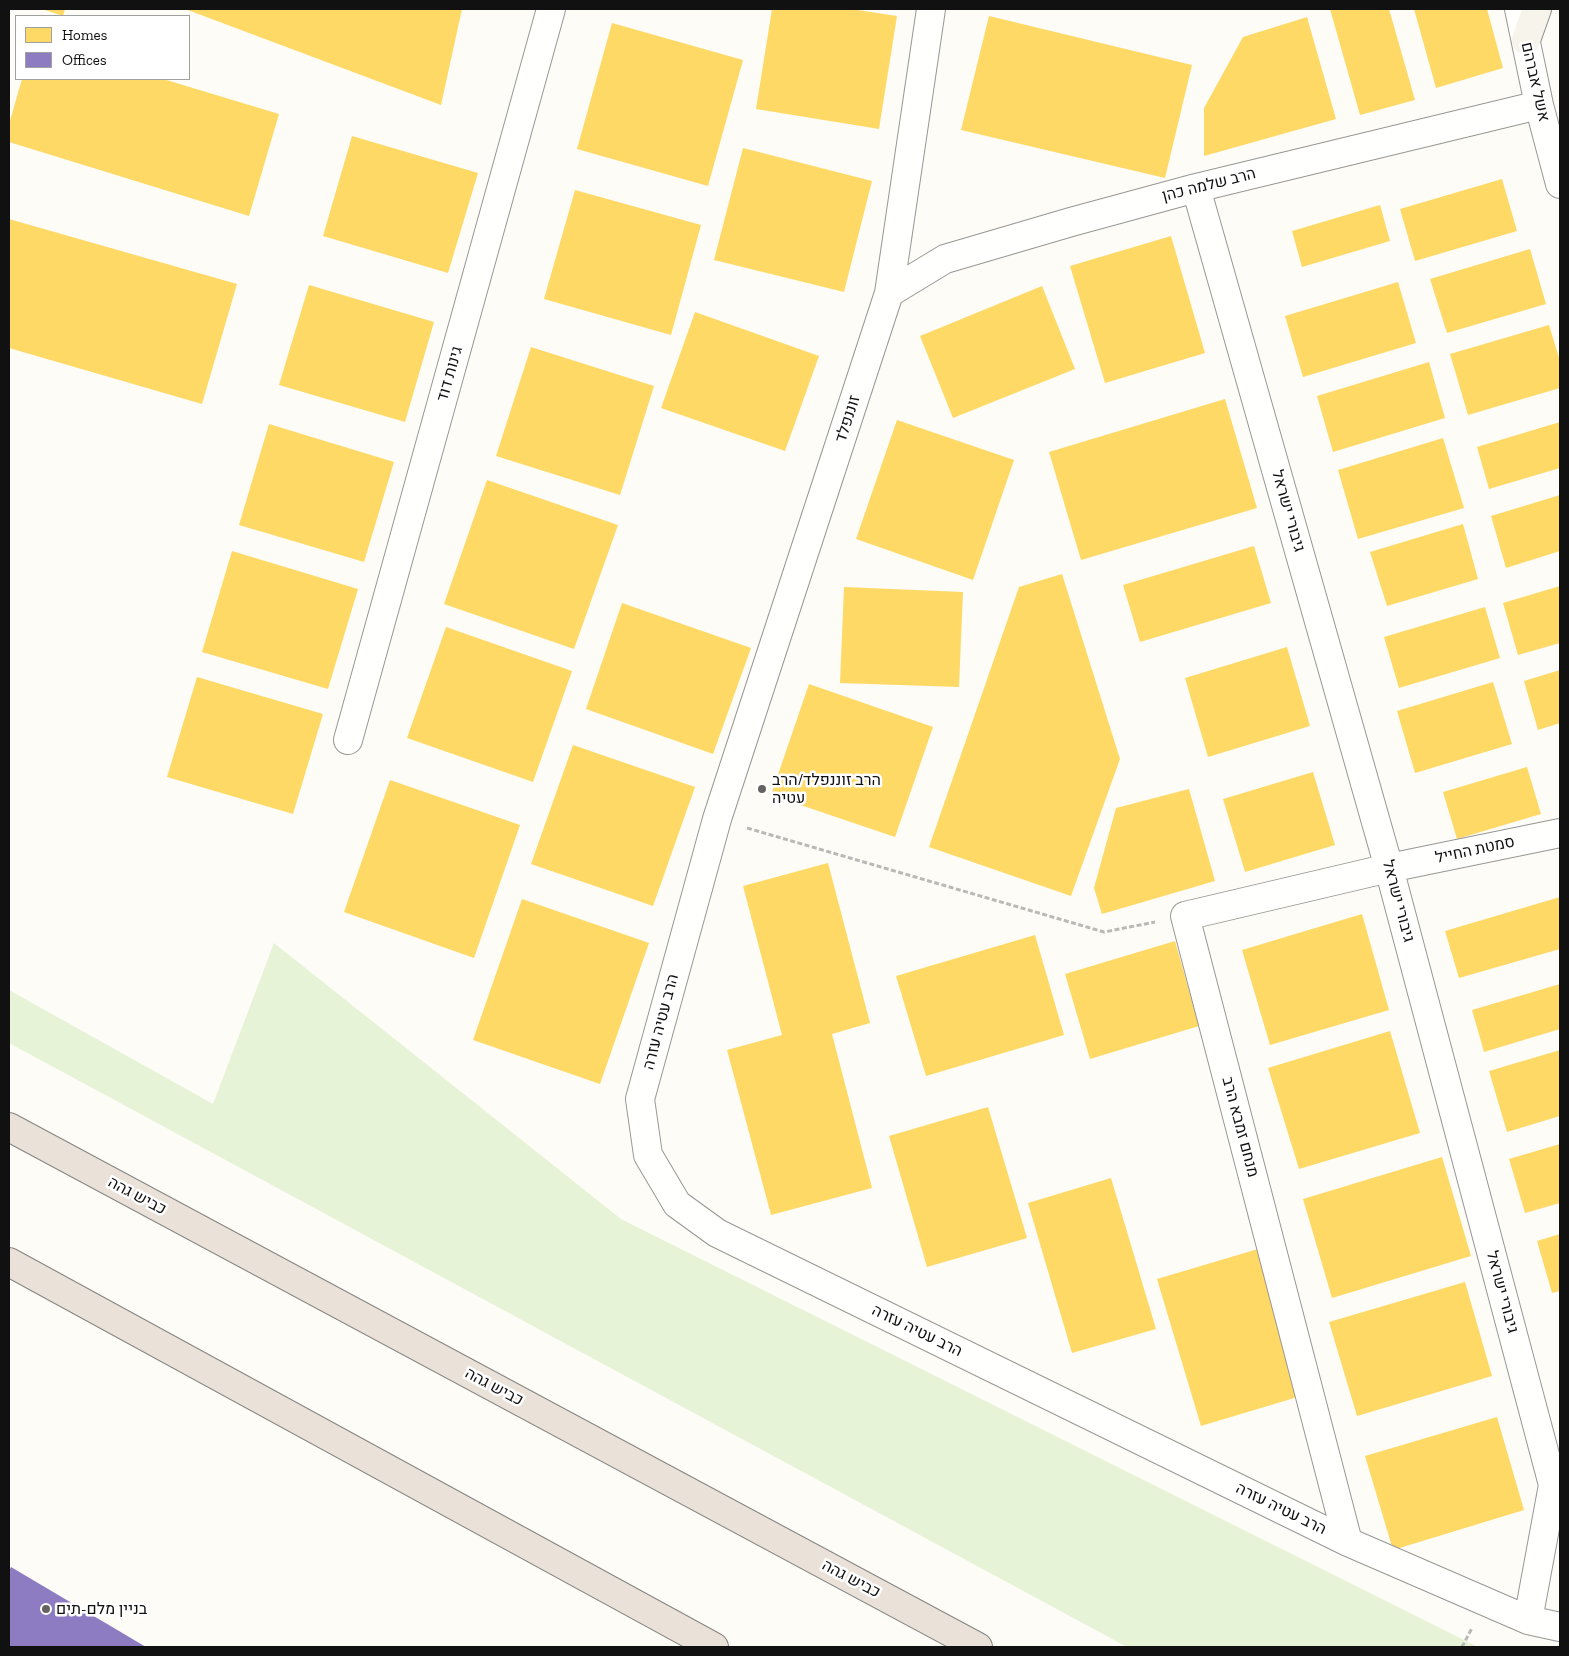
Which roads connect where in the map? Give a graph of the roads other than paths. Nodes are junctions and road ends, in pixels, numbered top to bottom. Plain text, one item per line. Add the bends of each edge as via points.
1 (551, 9) edge
2 (931, 9) edge
3 (1519, 9) edge
4 (1536, 9) edge
5 (1526, 40) junction
6 (1539, 105) junction
7 (1560, 184) edge
8 (1196, 188) junction
9 (889, 294) junction
10 (348, 740) dead end
11 (717, 819) joint
12 (1560, 833) edge
13 (1389, 868) junction
14 (9, 1127) edge
15 (9, 1262) edge
16 (1348, 1542) junction
17 (1528, 1620) junction
18 (1560, 1627) edge
19 (714, 1647) edge
20 (978, 1647) edge

1 - 10 street, גינות דוד
2 - 9 street, זוננפלד
3 - 5 street, אשל אברהם
4 - 5 street
5 - 6 street, אשל אברהם
6 - 7 street, אשל אברהם
6 - 8 street, הרב שלמה כהן
8 - 9 street, הרב שלמה כהן via 945,259
8 - 13 street, גיבורי ישראל
9 - 11 street, זוננפלד
11 - 16 street, הרב עטיה עזרה via 640,1099 648,1155 677,1204 717,1233
12 - 13 street, סמטת החייל
13 - 16 street, מנחם זמבא הרב via 1185,916
13 - 17 street, גיבורי ישראל via 1553,1485
14 - 20 highway, כביש גהה
15 - 19 highway
16 - 17 street, הרב עטיה עזרה
17 - 18 street, הרב עטיה עזרה

